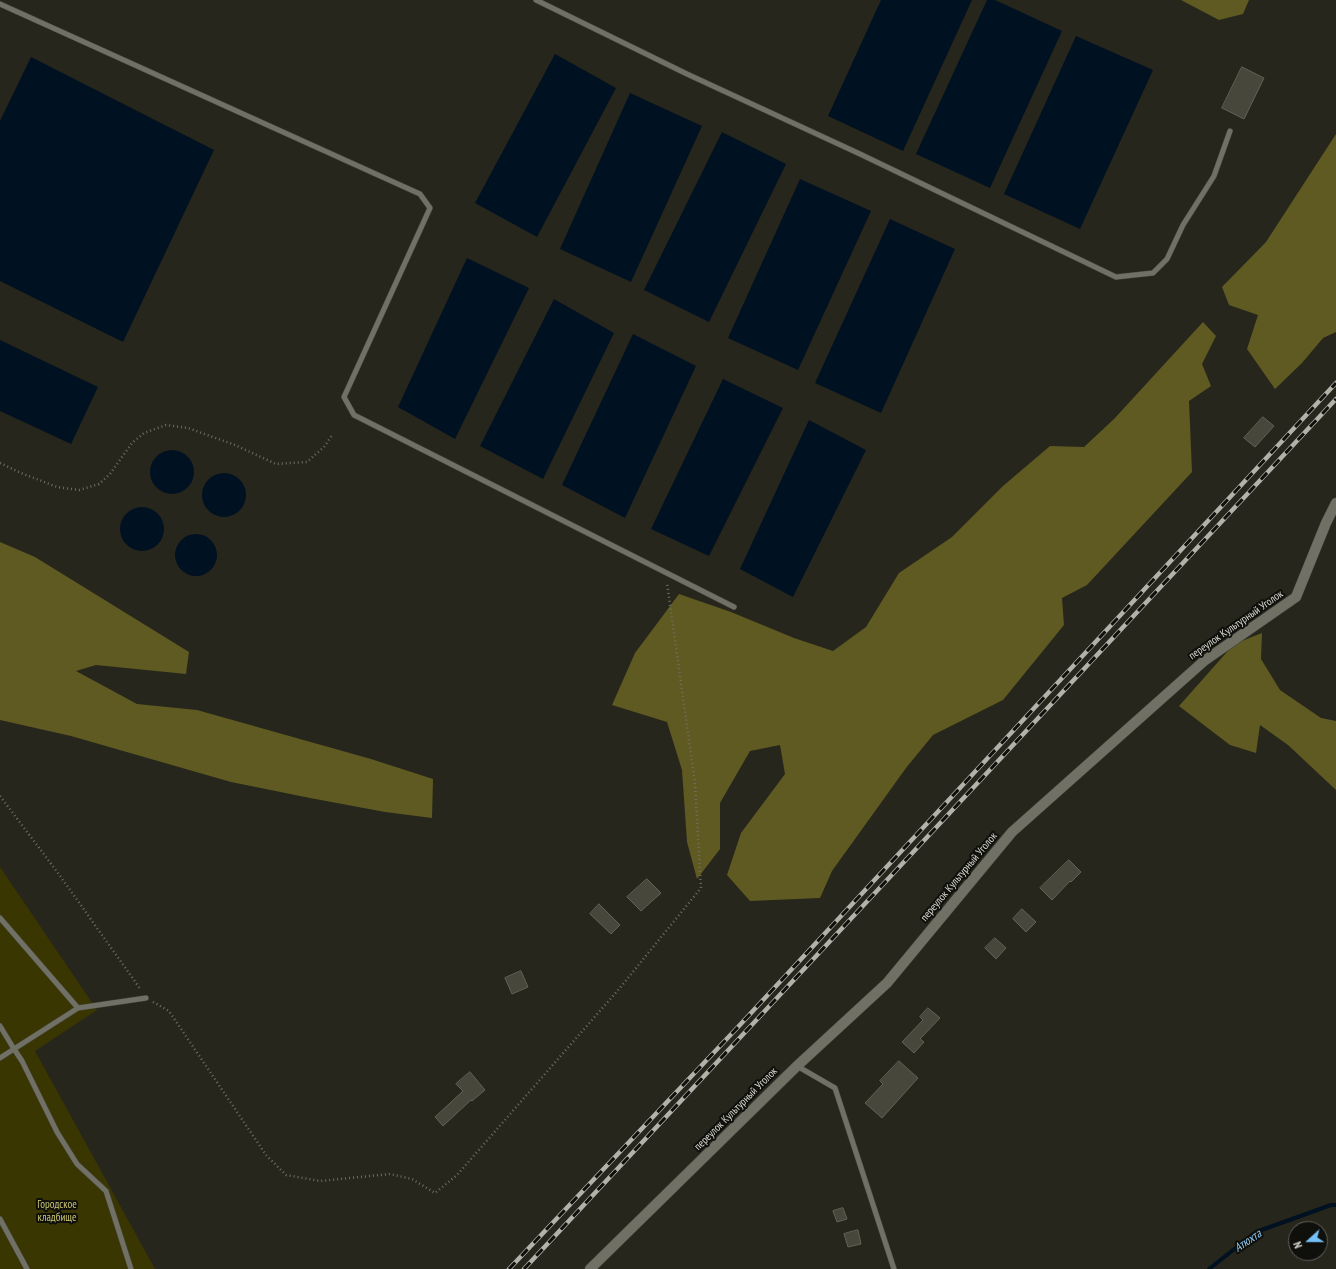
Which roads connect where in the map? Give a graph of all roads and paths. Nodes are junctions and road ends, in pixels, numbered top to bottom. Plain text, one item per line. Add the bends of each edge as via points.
1 (536, 0) edge
2 (0, 4) edge
3 (1230, 131) dead end
4 (333, 434) dead end
5 (0, 463) edge
6 (1336, 503) edge
7 (665, 572) junction
8 (734, 607) dead end
9 (0, 796) edge
10 (0, 918) edge
11 (146, 998) junction
12 (78, 1008) junction
13 (0, 1026) edge
14 (14, 1049) junction
15 (0, 1058) edge
16 (797, 1066) junction
17 (0, 1219) edge
18 (27, 1269) edge
19 (131, 1269) edge
20 (590, 1269) edge
21 (894, 1269) edge

1 - 3 lane via 1116,277 1153,273 1167,258 1183,225 1214,176
2 - 7 lane via 420,194 430,208 344,397 354,415
4 - 5 path via 324,448 307,462 276,464 235,445 188,428 166,425 144,433 132,443 110,474 99,484 79,490 57,488
6 - 16 street, переулок Культурный Уголок via 1296,597 1204,661 1012,832 887,983
7 - 8 lane
7 - 11 path via 695,783 701,888 619,989 457,1175 435,1193 412,1180 390,1174 320,1181 286,1175 266,1155 169,1011
9 - 11 path
10 - 12 lane
11 - 12 lane
12 - 14 lane
13 - 14 lane
14 - 15 lane
14 - 19 lane via 57,1132 77,1164 106,1191
16 - 20 street, переулок Культурный Уголок
16 - 21 lane via 835,1088
17 - 18 lane

